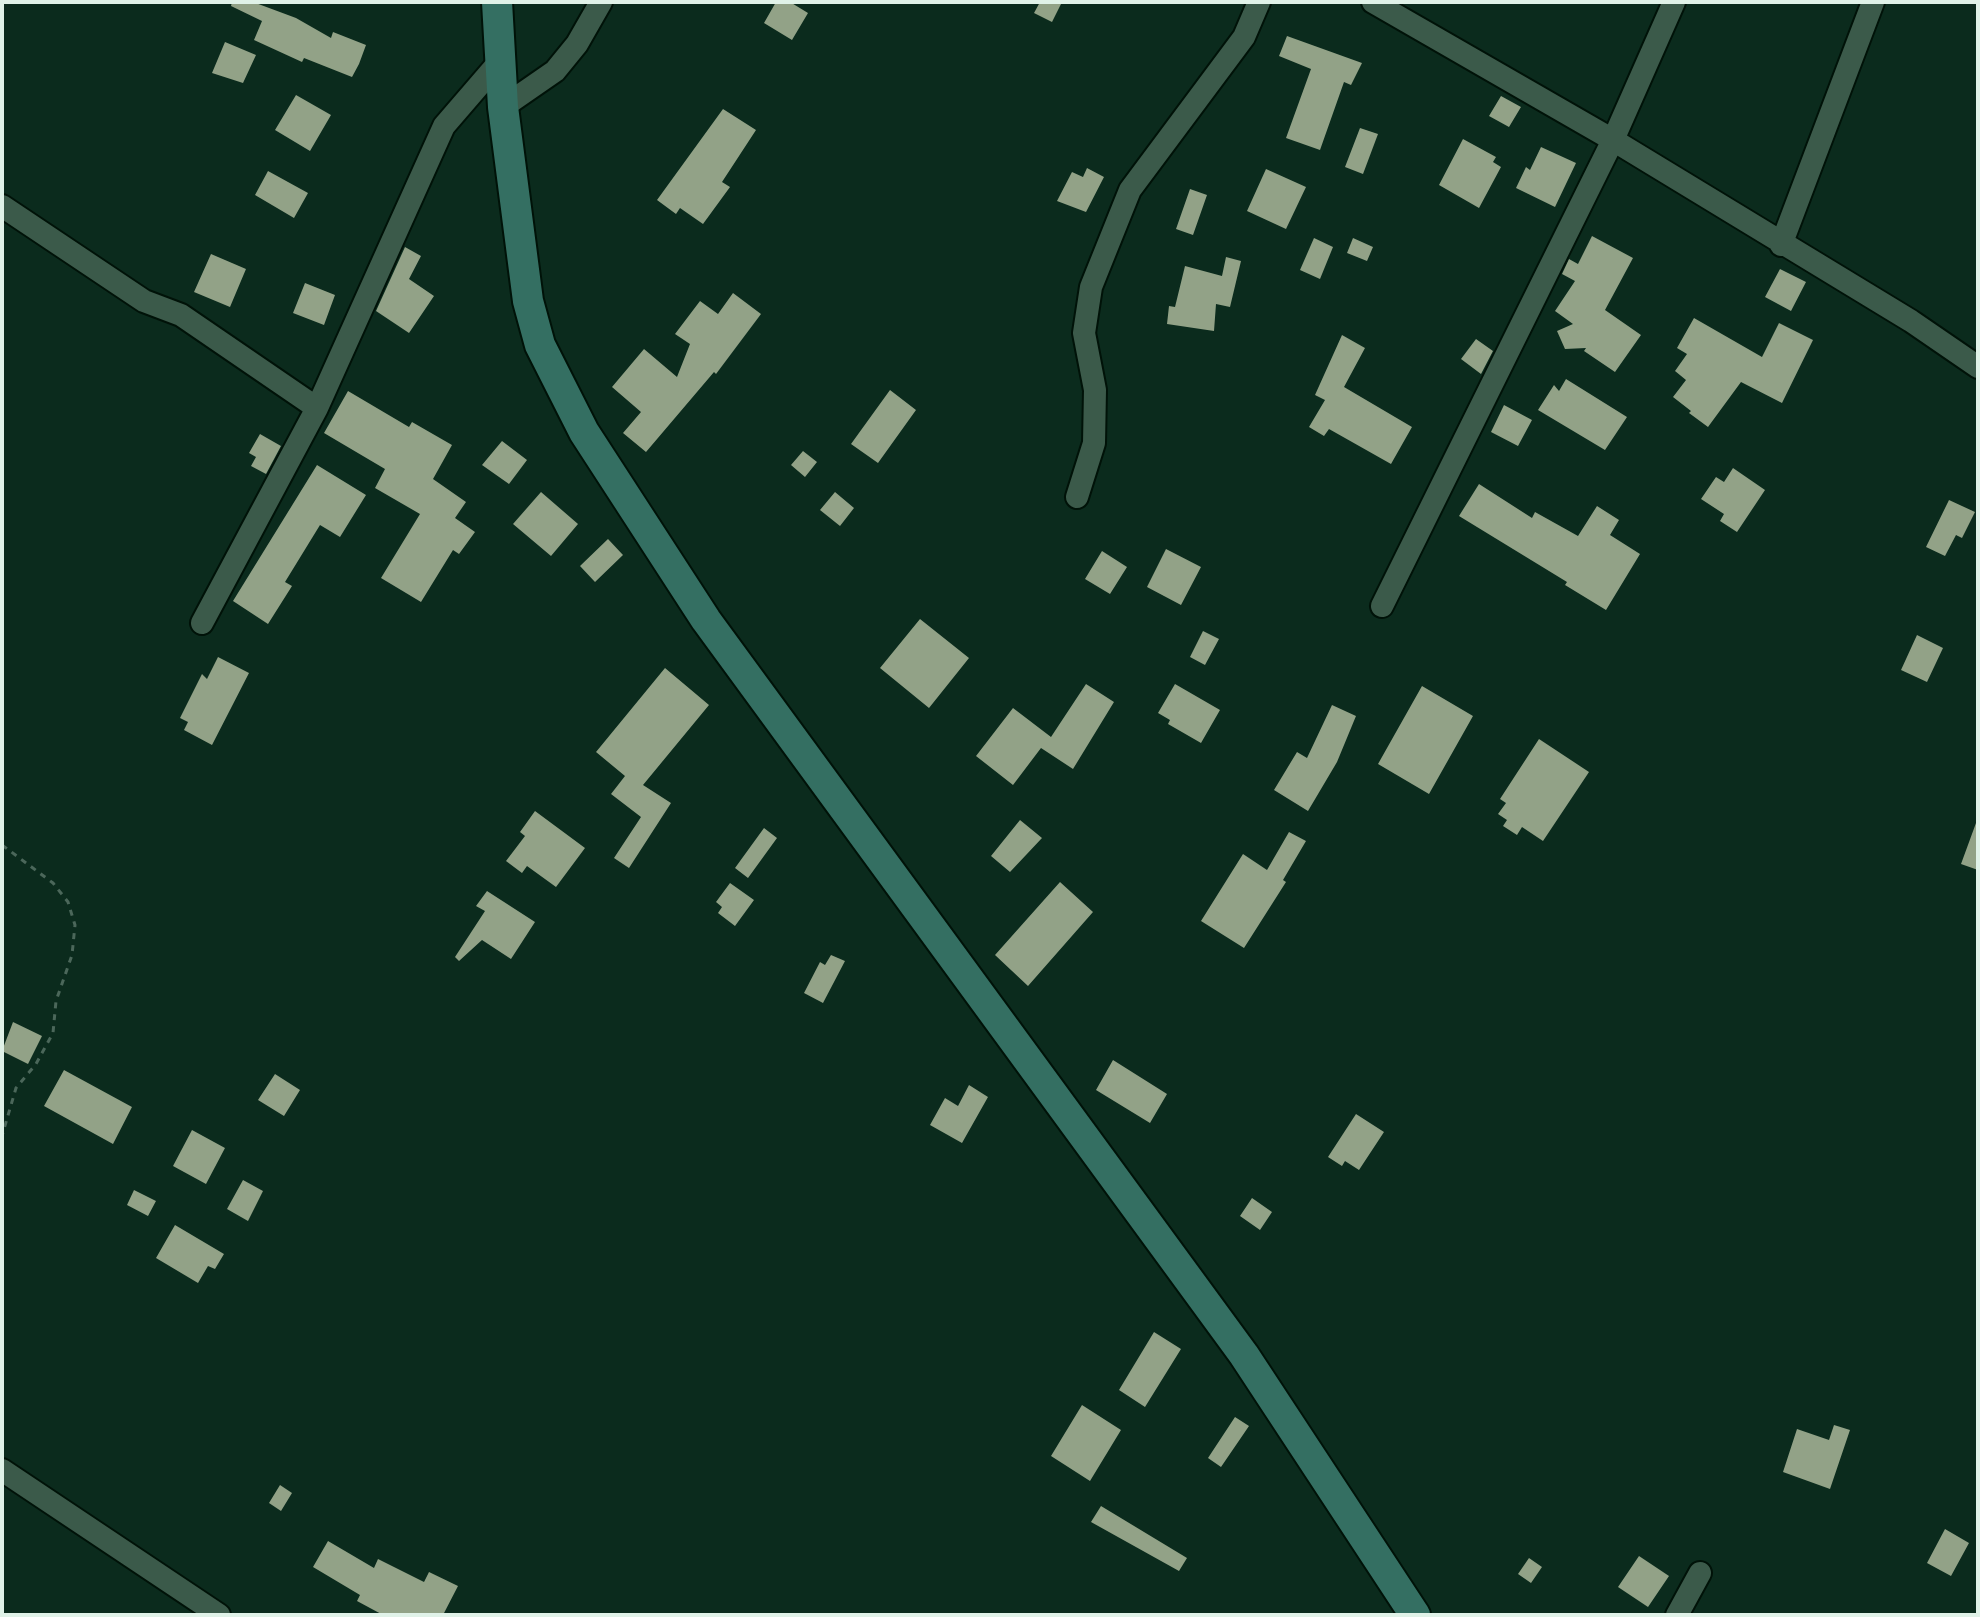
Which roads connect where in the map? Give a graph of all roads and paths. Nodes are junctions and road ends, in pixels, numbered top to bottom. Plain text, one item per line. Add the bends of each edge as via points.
1 (497, 2) edge
2 (601, 2) edge
3 (1259, 2) edge
4 (1373, 2) edge
5 (1674, 2) edge
6 (1873, 2) edge
7 (500, 61) junction
8 (503, 107) junction
9 (1613, 140) junction
10 (2, 206) edge
11 (1781, 245) junction
12 (1978, 367) edge
13 (317, 408) junction
14 (1077, 497) dead end
15 (1382, 606) dead end
16 (202, 623) dead end
17 (2, 845) edge
18 (2, 1136) edge
19 (2, 1470) edge
20 (1700, 1573) dead end
21 (219, 1615) edge
22 (1415, 1615) edge
23 (1677, 1615) edge

1 - 7 street
2 - 8 street via 555,71
3 - 14 street via 1244,37 1130,190 1091,287 1084,333 1095,390 1094,443
4 - 9 street
5 - 9 street
6 - 11 street
7 - 8 street
7 - 13 street via 444,126
8 - 22 street via 528,301 545,357 584,432 723,645 1244,1355
9 - 11 street
9 - 15 street
10 - 13 street via 144,301 181,315
11 - 12 street
13 - 16 street
17 - 18 path via 53,883 68,902 75,925 53,1033 16,1088
19 - 21 street
20 - 23 street

